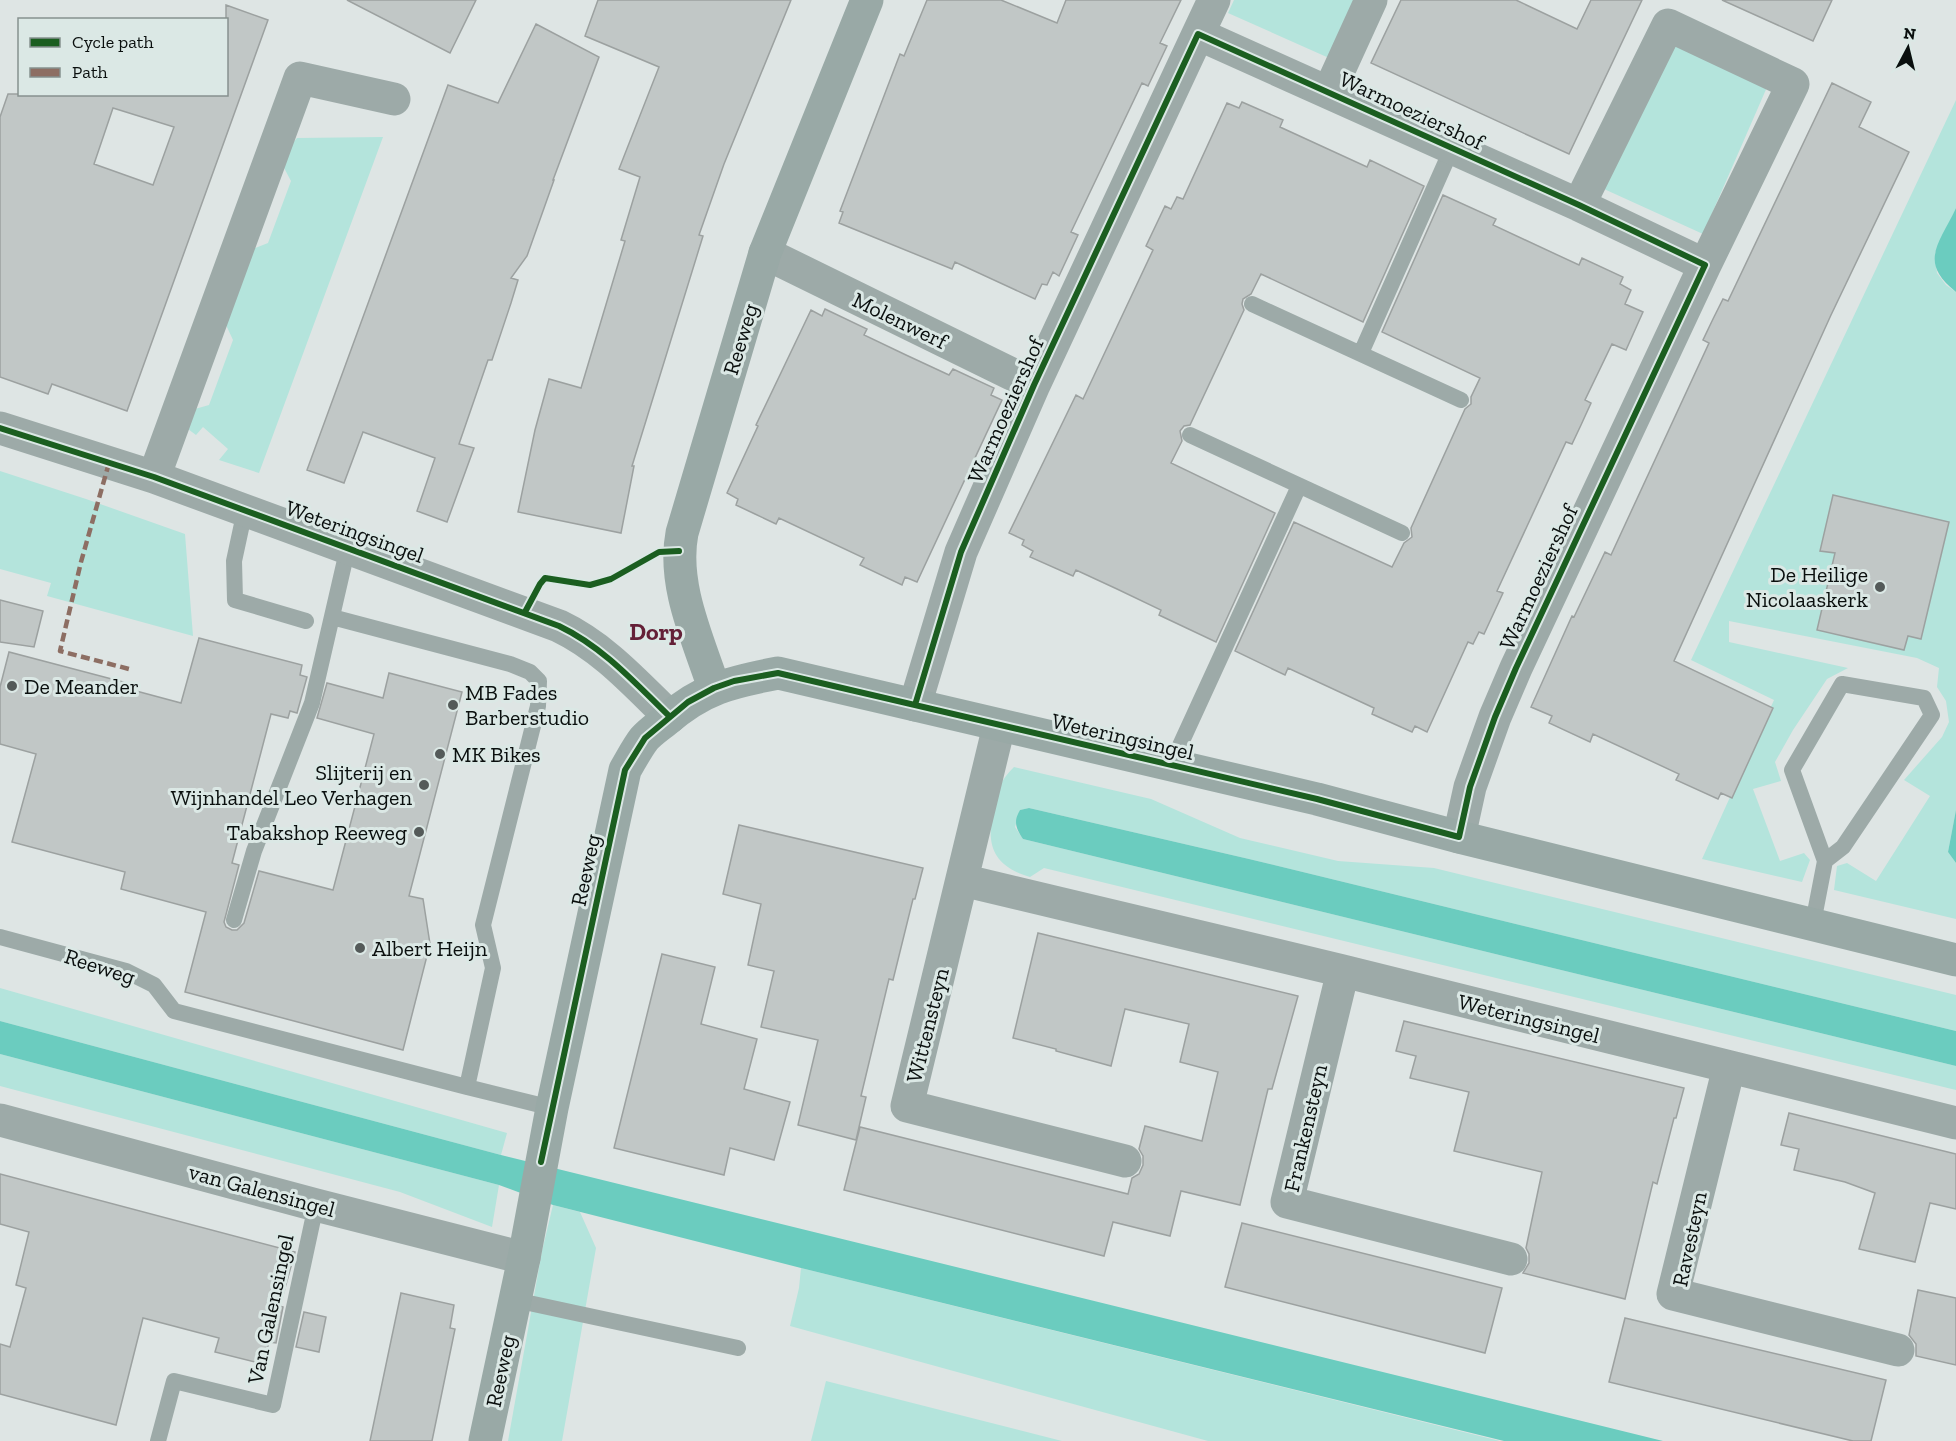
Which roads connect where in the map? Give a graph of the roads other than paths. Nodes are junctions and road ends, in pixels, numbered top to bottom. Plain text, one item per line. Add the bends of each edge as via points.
1 (867, 0) edge
2 (1214, 0) edge
3 (1371, 0) edge
4 (1198, 34) junction
5 (1329, 92) junction
6 (394, 99) dead end
7 (1452, 148) junction
8 (1579, 205) junction
9 (765, 254) junction
10 (1705, 265) junction
11 (1252, 304) dead end
12 (1361, 353) junction
13 (1034, 385) junction
14 (1461, 400) dead end
15 (0, 428) edge
16 (1190, 435) dead end
17 (154, 477) junction
18 (1299, 486) junction
19 (245, 510) junction
20 (1402, 533) dead end
21 (348, 547) junction
22 (332, 617) junction
23 (306, 621) dead end
24 (778, 673) joint
25 (714, 688) junction
26 (915, 705) junction
27 (670, 717) junction
28 (999, 726) junction
29 (1171, 765) junction
30 (1459, 837) junction
31 (1825, 861) junction
32 (963, 880) junction
33 (234, 920) dead end
34 (1813, 923) junction
35 (0, 937) edge
36 (1956, 960) edge
37 (1343, 971) junction
38 (1729, 1067) junction
39 (467, 1087) junction
40 (552, 1108) junction
41 (0, 1120) edge
42 (1956, 1123) edge
43 (1125, 1161) dead end
44 (316, 1205) junction
45 (524, 1258) junction
46 (1511, 1259) dead end
47 (515, 1300) junction
48 (738, 1348) dead end
49 (1898, 1350) dead end
50 (158, 1441) edge
51 (485, 1441) edge

1 - 9 main road, Reeweg
2 - 4 street, Warmoeziershof
3 - 5 street, Warmoeziershof
4 - 5 street, Warmoeziershof
4 - 13 street, Warmoeziershof
5 - 7 street, Warmoeziershof
6 - 17 street via 300,78
7 - 8 street, Warmoeziershof
7 - 12 lane, Warmoeziershof
8 - 10 street, Warmoeziershof
8 - 10 street, Warmoeziershof via 1668,25 1772,74 1792,84
9 - 13 street, Molenwerf
9 - 25 main road, Reeweg via 679,551 689,615
10 - 30 street, Warmoeziershof via 1511,678 1470,787
11 - 12 lane
12 - 14 lane
13 - 26 street, Warmoeziershof via 961,552
15 - 17 street, Weteringsingel
16 - 18 lane
17 - 19 street, Weteringsingel
18 - 20 lane
18 - 29 lane, Weteringsingel
19 - 21 street, Weteringsingel
19 - 23 lane via 234,561 235,600
21 - 22 lane, Weteringsingel
21 - 27 street, Weteringsingel via 578,635
22 - 33 lane, Weteringsingel via 312,703 254,851
22 - 39 lane via 510,664 540,681 538,706 483,925 493,968
24 - 25 main road, Reeweg
24 - 26 main road, Weteringsingel
25 - 27 main road, Reeweg
26 - 28 main road, Weteringsingel
27 - 40 main road, Reeweg via 645,738 625,771
28 - 29 main road, Weteringsingel
28 - 32 street, Wittensteyn
29 - 30 main road, Weteringsingel
30 - 34 main road, Weteringsingel
31 - 31 lane via 1792,770 1842,684 1924,698 1932,715 1844,847
31 - 34 lane
32 - 37 street, Weteringsingel
32 - 43 street, Wittensteyn via 907,1106
34 - 36 main road, Weteringsingel
35 - 39 lane, Reeweg via 126,971 154,985 174,1011
37 - 38 street, Weteringsingel
37 - 46 street, Frankensteyn via 1287,1202
38 - 42 street, Weteringsingel
38 - 49 street, Ravesteyn via 1673,1294
39 - 40 lane, Reeweg
40 - 45 main road, Reeweg
41 - 44 street, van Galensingel
44 - 45 street, van Galensingel
44 - 50 lane, Van Galensingel via 273,1405 174,1381
45 - 47 main road, Reeweg
47 - 48 lane
47 - 51 main road, Reeweg

